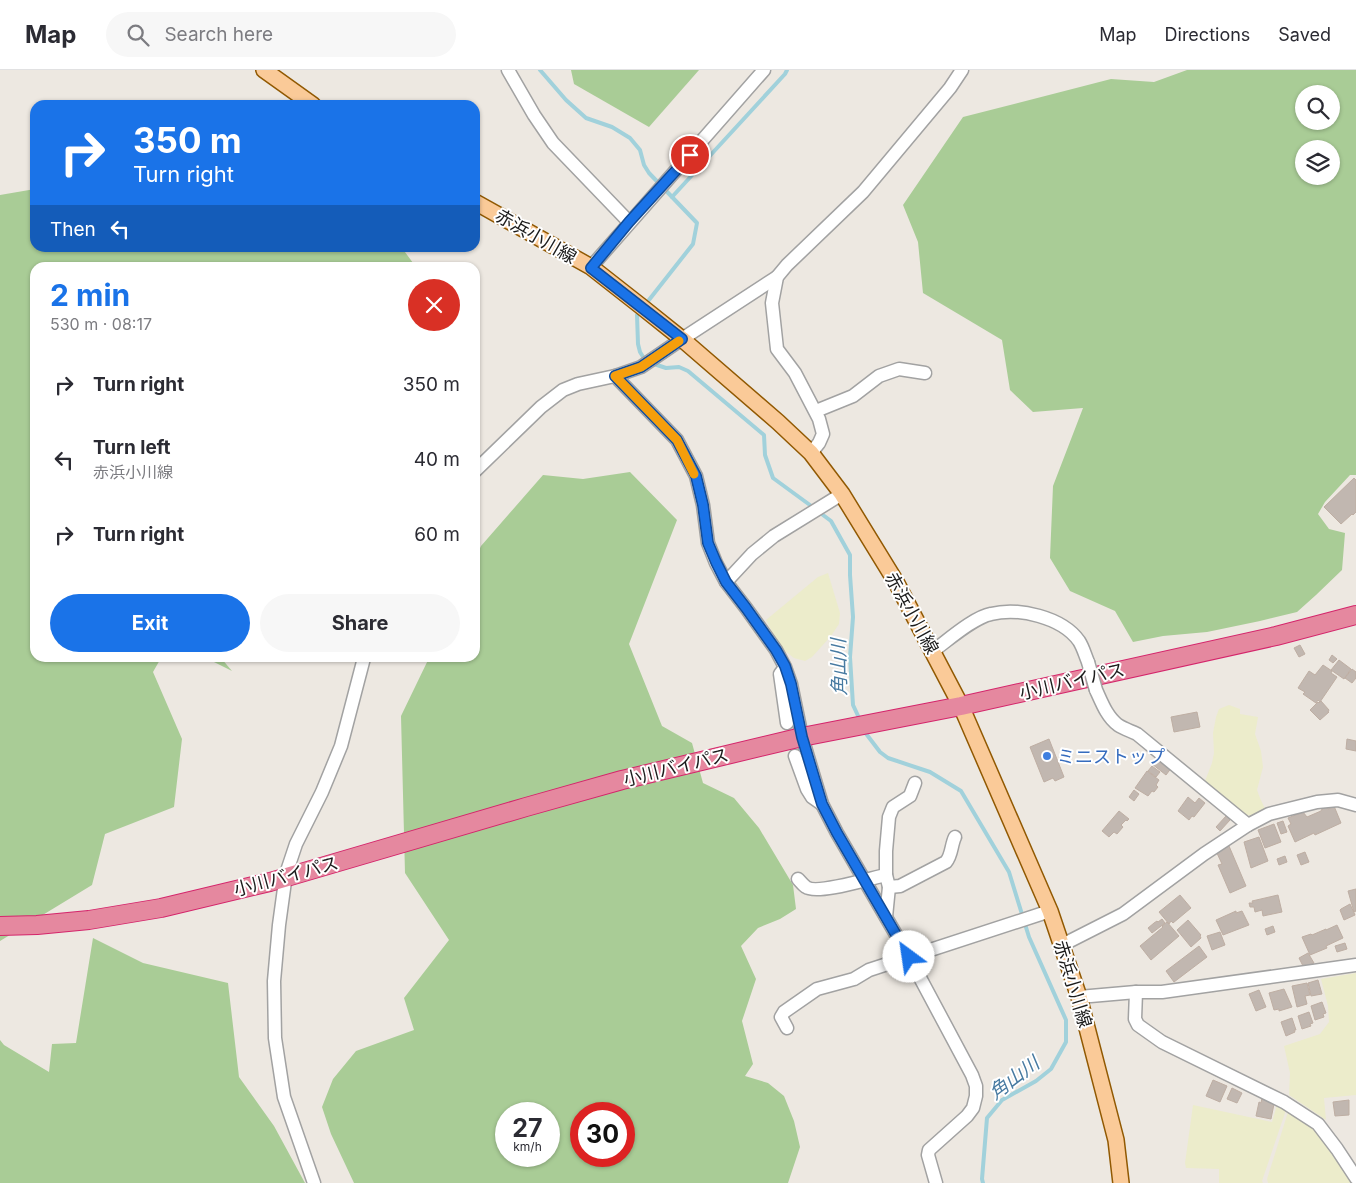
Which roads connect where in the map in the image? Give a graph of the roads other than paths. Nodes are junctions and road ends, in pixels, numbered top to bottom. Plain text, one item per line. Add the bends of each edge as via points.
1 (264, 70) edge
2 (508, 70) edge
3 (764, 70) edge
4 (962, 70) edge
5 (306, 100) edge
6 (480, 205) edge
7 (629, 222) junction
8 (591, 268) junction
9 (777, 277) junction
10 (682, 339) junction
11 (925, 373) dead end
12 (615, 376) junction
13 (816, 411) junction
14 (811, 454) junction
15 (480, 466) edge
16 (842, 494) junction
17 (726, 582) junction
18 (1356, 615) edge
19 (932, 651) junction
20 (363, 662) edge
21 (785, 666) junction
22 (961, 706) junction
23 (787, 723) dead end
24 (802, 737) junction
25 (795, 756) dead end
26 (915, 783) dead end
27 (822, 804) junction
28 (1356, 805) edge
29 (1248, 824) junction
30 (955, 836) dead end
31 (286, 878) junction
32 (798, 879) dead end
33 (864, 880) junction
34 (888, 881) junction
35 (1043, 914) junction
36 (886, 917) junction
37 (0, 926) edge
38 (1062, 945) junction
39 (909, 957) junction
40 (1356, 965) edge
41 (1136, 992) junction
42 (1080, 997) junction
43 (787, 1028) dead end
44 (1356, 1178) edge
45 (314, 1183) edge
46 (936, 1183) edge
47 (1121, 1183) edge

1 - 5 main road
2 - 7 street via 553,143
3 - 7 street
4 - 9 street via 863,192
6 - 8 main road, 赤浜小川線
7 - 8 street
8 - 10 main road, 赤浜小川線
9 - 10 street
9 - 13 street via 772,303 777,349 796,374
10 - 12 street via 641,367
10 - 14 main road, 赤浜小川線
11 - 13 street via 899,369 879,376 853,396
12 - 15 street via 564,390 541,407
12 - 17 street via 677,440 696,476 708,543
13 - 14 street via 823,434
14 - 16 main road, 赤浜小川線
16 - 17 street via 774,536
16 - 19 main road, 赤浜小川線 via 896,582
17 - 21 street
18 - 22 highway, 小川バイパス via 1276,636
19 - 22 main road, 赤浜小川線
19 - 29 street, bridge via 990,614 1019,612 1063,626 1080,642 1096,690 1110,718 1137,734
20 - 31 street via 341,746 296,844
21 - 23 street via 780,674
21 - 24 street
22 - 24 highway, 小川バイパス
22 - 35 main road, 赤浜小川線
24 - 27 street
24 - 31 highway, 小川バイパス via 614,782
25 - 27 street via 807,789
26 - 34 street via 910,796 893,807 889,817
27 - 33 street
28 - 29 street via 1338,800 1317,802 1269,814
29 - 38 street via 1123,914
30 - 34 street via 946,862 900,886
31 - 37 highway, 小川バイパス via 161,908 89,920
31 - 45 street via 274,981 275,1038 284,1097
32 - 33 street via 806,888 815,890
33 - 34 street
33 - 36 street
34 - 36 street
35 - 38 main road, 赤浜小川線
35 - 39 street
36 - 39 street
38 - 42 main road, 赤浜小川線
39 - 43 street via 869,970 854,979 817,989 784,1012 781,1017
39 - 46 street via 976,1086 974,1108 929,1150
40 - 41 street via 1162,992
41 - 42 street
41 - 44 street via 1135,1019 1138,1025 1162,1042 1284,1102 1318,1124
42 - 47 main road, 赤浜小川線 via 1116,1140

